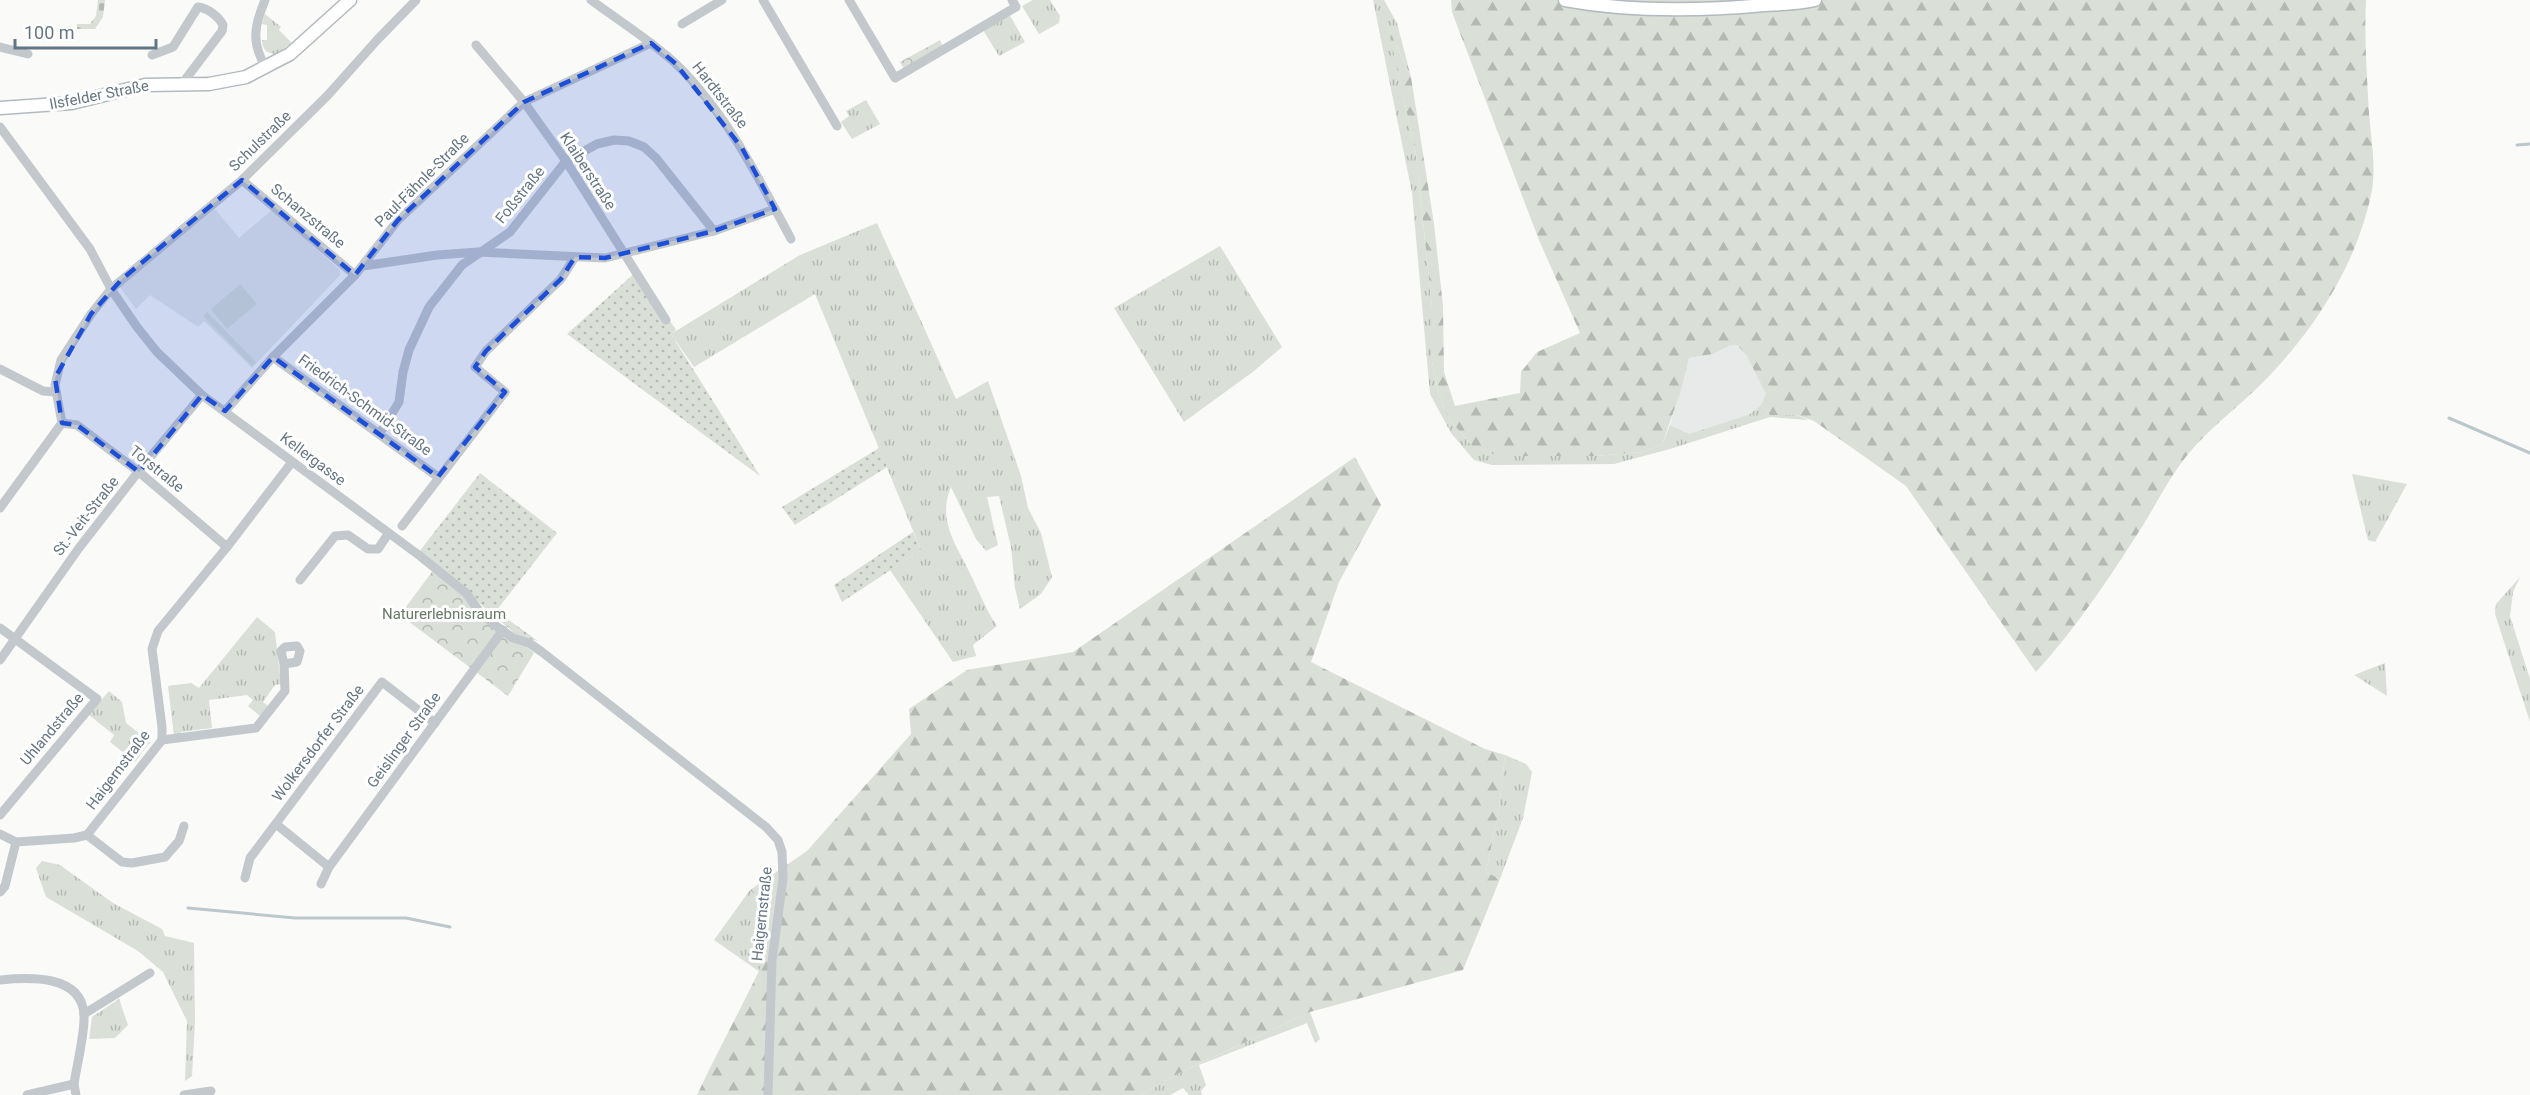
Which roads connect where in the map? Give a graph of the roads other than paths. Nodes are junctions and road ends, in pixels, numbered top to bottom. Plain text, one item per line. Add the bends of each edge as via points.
1 (265, 0) edge
2 (350, 0) edge
3 (416, 0) edge
4 (591, 0) edge
5 (722, 0) edge
6 (763, 0) edge
7 (849, 0) edge
8 (1012, 0) edge
9 (1565, 0) edge
10 (1815, 0) edge
11 (681, 24) dead end
12 (651, 43) junction
13 (476, 45) dead end
14 (0, 47) edge
15 (28, 54) dead end
16 (152, 55) dead end
17 (266, 68) junction
18 (182, 84) junction
19 (524, 102) junction
20 (0, 108) edge
21 (837, 126) dead end
22 (0, 127) edge
23 (566, 161) junction
24 (242, 180) junction
25 (775, 209) junction
26 (714, 231) junction
27 (791, 239) dead end
28 (478, 252) junction
29 (624, 254) junction
30 (574, 257) junction
31 (363, 266) junction
32 (355, 275) junction
33 (111, 289) junction
34 (666, 320) dead end
35 (273, 357) junction
36 (0, 369) edge
37 (55, 392) junction
38 (202, 395) junction
39 (225, 411) junction
40 (62, 423) junction
41 (380, 433) junction
42 (292, 462) junction
43 (139, 472) junction
44 (438, 477) junction
45 (0, 508) edge
46 (402, 526) dead end
47 (388, 534) junction
48 (227, 548) junction
49 (300, 580) dead end
50 (0, 628) edge
51 (502, 630) junction
52 (15, 639) junction
53 (0, 660) edge
54 (284, 664) dead end
55 (435, 723) junction
56 (162, 740) junction
57 (671, 751) joint
58 (0, 815) edge
59 (276, 824) junction
60 (184, 826) dead end
61 (0, 834) edge
62 (87, 835) junction
63 (16, 842) junction
64 (329, 867) junction
65 (245, 878) dead end
66 (321, 884) dead end
67 (0, 892) edge
68 (150, 973) dead end
69 (0, 980) edge
70 (84, 1014) junction
71 (74, 1084) junction
72 (211, 1090) dead end
73 (27, 1095) edge
74 (76, 1095) edge
75 (184, 1095) edge
76 (768, 1095) edge

1 - 17 street via 255,37
2 - 17 main road, Ilsfelder Straße via 297,49
3 - 24 street, Schulstraße
4 - 12 street, Hardtstraße
5 - 11 street
6 - 21 street
7 - 8 street via 895,78 1016,7
9 - 10 main road via 1710,10
12 - 19 street, Paul-Fähnle-Straße
12 - 25 street, Hardtstraße via 699,89 742,148
13 - 19 street, Klaiberstraße
14 - 15 street
16 - 18 street via 173,47 198,7 220,18 222,31
17 - 18 main road, Ilsfelder Straße via 224,82
18 - 20 main road, Ilsfelder Straße via 145,85 72,103
19 - 23 street, Klaiberstraße
19 - 31 street, Paul-Fähnle-Straße via 398,220
22 - 33 street, Kellergasse via 90,249
23 - 26 street, Foßstraße via 597,144 614,140 644,147 695,203
23 - 28 street, Foßstraße via 510,232
23 - 29 street, Klaiberstraße
24 - 32 street, Schanzstraße
24 - 33 street, Schulstraße
25 - 26 street
25 - 27 street, Hardtstraße
26 - 29 street
28 - 30 street
28 - 31 street
28 - 41 street, Foßstraße via 462,264 429,307 409,350 399,402
29 - 30 street
29 - 34 street, Klaiberstraße
30 - 44 street via 561,279 486,351 475,368 505,392
31 - 32 street, Paul-Fähnle-Straße
32 - 35 street, Paul-Fähnle-Straße
33 - 37 street, Schulstraße via 61,360
33 - 38 street, Kellergasse via 157,352
35 - 39 street, Paul-Fähnle-Straße
35 - 41 street, Friedrich-Schmid-Straße
36 - 37 street via 43,391
37 - 40 street
38 - 39 street, Kellergasse
38 - 43 street, St.-Veit-Straße
39 - 42 street, Kellergasse
40 - 43 street, Torstraße via 77,425
40 - 45 street
41 - 44 street, Friedrich-Schmid-Straße
42 - 47 street, Kellergasse
42 - 48 street, Haigernstraße
43 - 48 street, Torstraße
43 - 52 street, St.-Veit-Straße
44 - 46 street
47 - 49 street via 378,549 368,549 348,535 335,536
47 - 51 street, Kellergasse via 466,592
48 - 56 street, Haigernstraße via 158,631 152,649
50 - 52 street, Uhlandstraße
51 - 55 street, Geislinger Straße
51 - 57 street, Kellergasse via 542,652
52 - 53 street, St.-Veit-Straße
52 - 58 street, Uhlandstraße via 97,699
54 - 56 street via 285,692 256,728
55 - 59 street, Wolkersdorfer Straße via 382,682
55 - 64 street, Geislinger Straße
56 - 62 street, Haigernstraße
57 - 76 street, Haigernstraße via 766,827 778,840 782,852 783,879 772,961
59 - 64 street
59 - 65 street, Wolkersdorfer Straße via 250,858
60 - 62 street via 179,842 165,857 132,863 122,862
61 - 63 street
62 - 63 street
63 - 67 street
64 - 66 street, Geislinger Straße
68 - 70 street
69 - 70 street via 55,981 69,987
70 - 71 street
71 - 73 street
71 - 74 street
72 - 75 street

